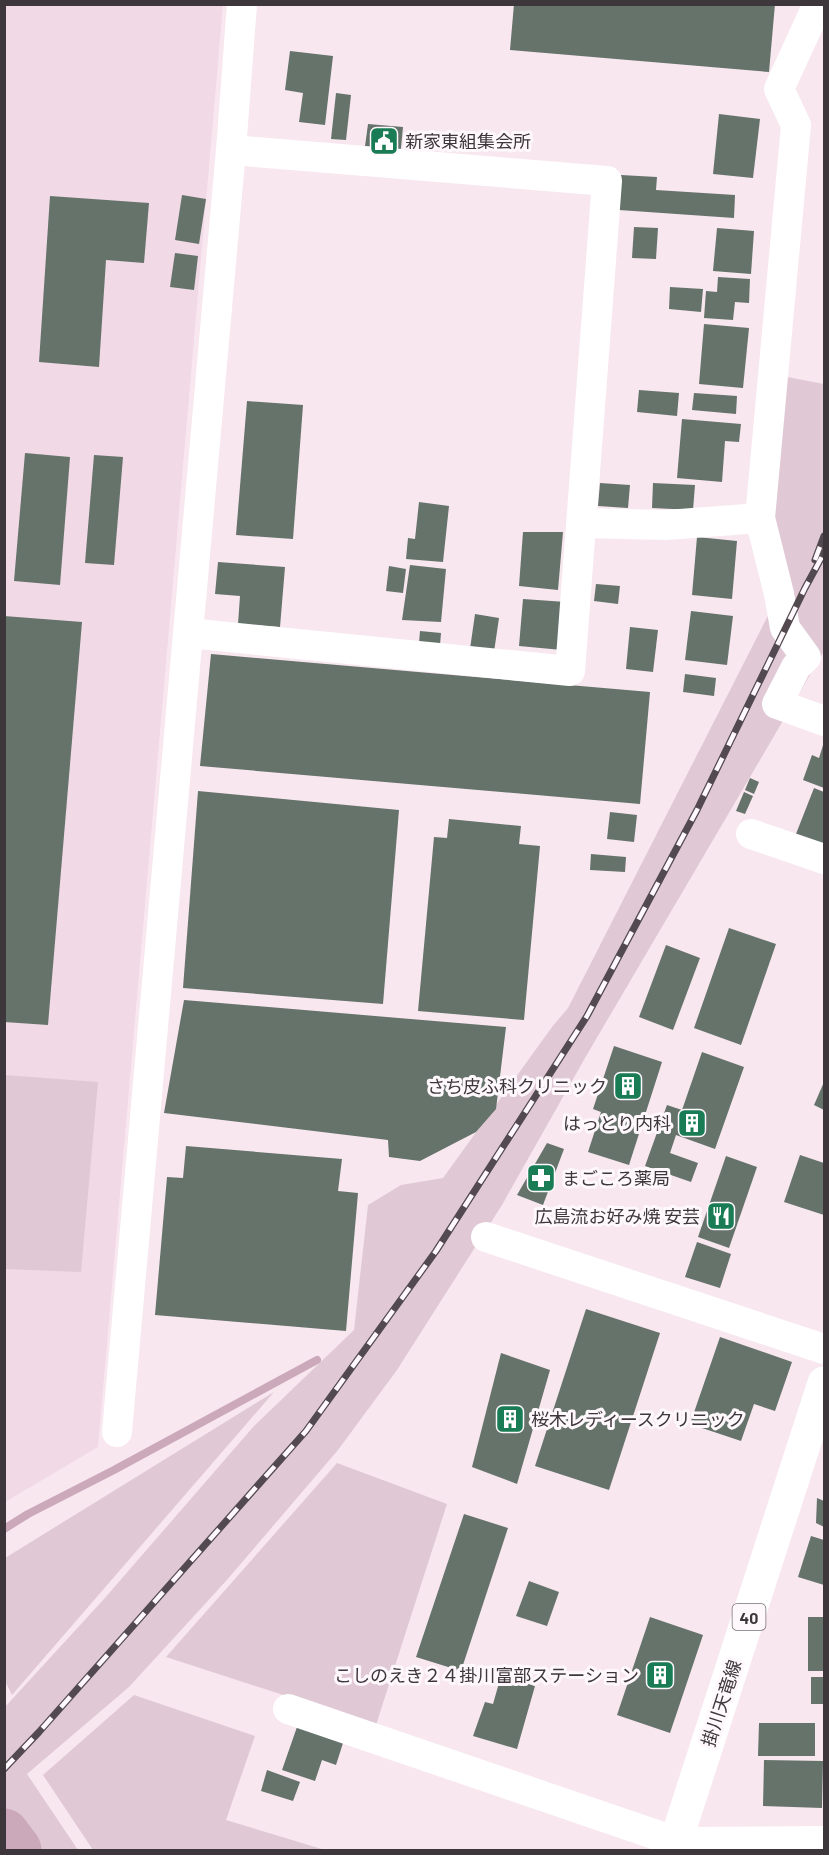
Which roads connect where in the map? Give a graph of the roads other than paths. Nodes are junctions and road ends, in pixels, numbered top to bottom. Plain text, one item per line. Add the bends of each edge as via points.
1 (242, 4) edge
2 (818, 4) edge
3 (231, 150) junction
4 (760, 518) junction
5 (582, 523) junction
6 (188, 633) junction
7 (815, 653) edge
8 (825, 721) edge
9 (751, 834) dead end
10 (825, 859) edge
11 (486, 1237) dead end
12 (825, 1349) edge
13 (825, 1383) edge
14 (117, 1432) dead end
15 (288, 1709) dead end
16 (825, 1841) edge
17 (675, 1846) edge
18 (775, 1846) edge

1 - 3 street
2 - 4 street via 779,89 796,125
3 - 5 street via 607,181
3 - 6 street
4 - 5 street via 666,525
4 - 7 street via 784,628
5 - 6 street via 570,671
6 - 14 street
7 - 8 street via 796,668 777,704
9 - 10 street
11 - 12 street
13 - 17 main road, 掛川天竜線 / 40
15 - 17 street
16 - 18 street
17 - 18 street

